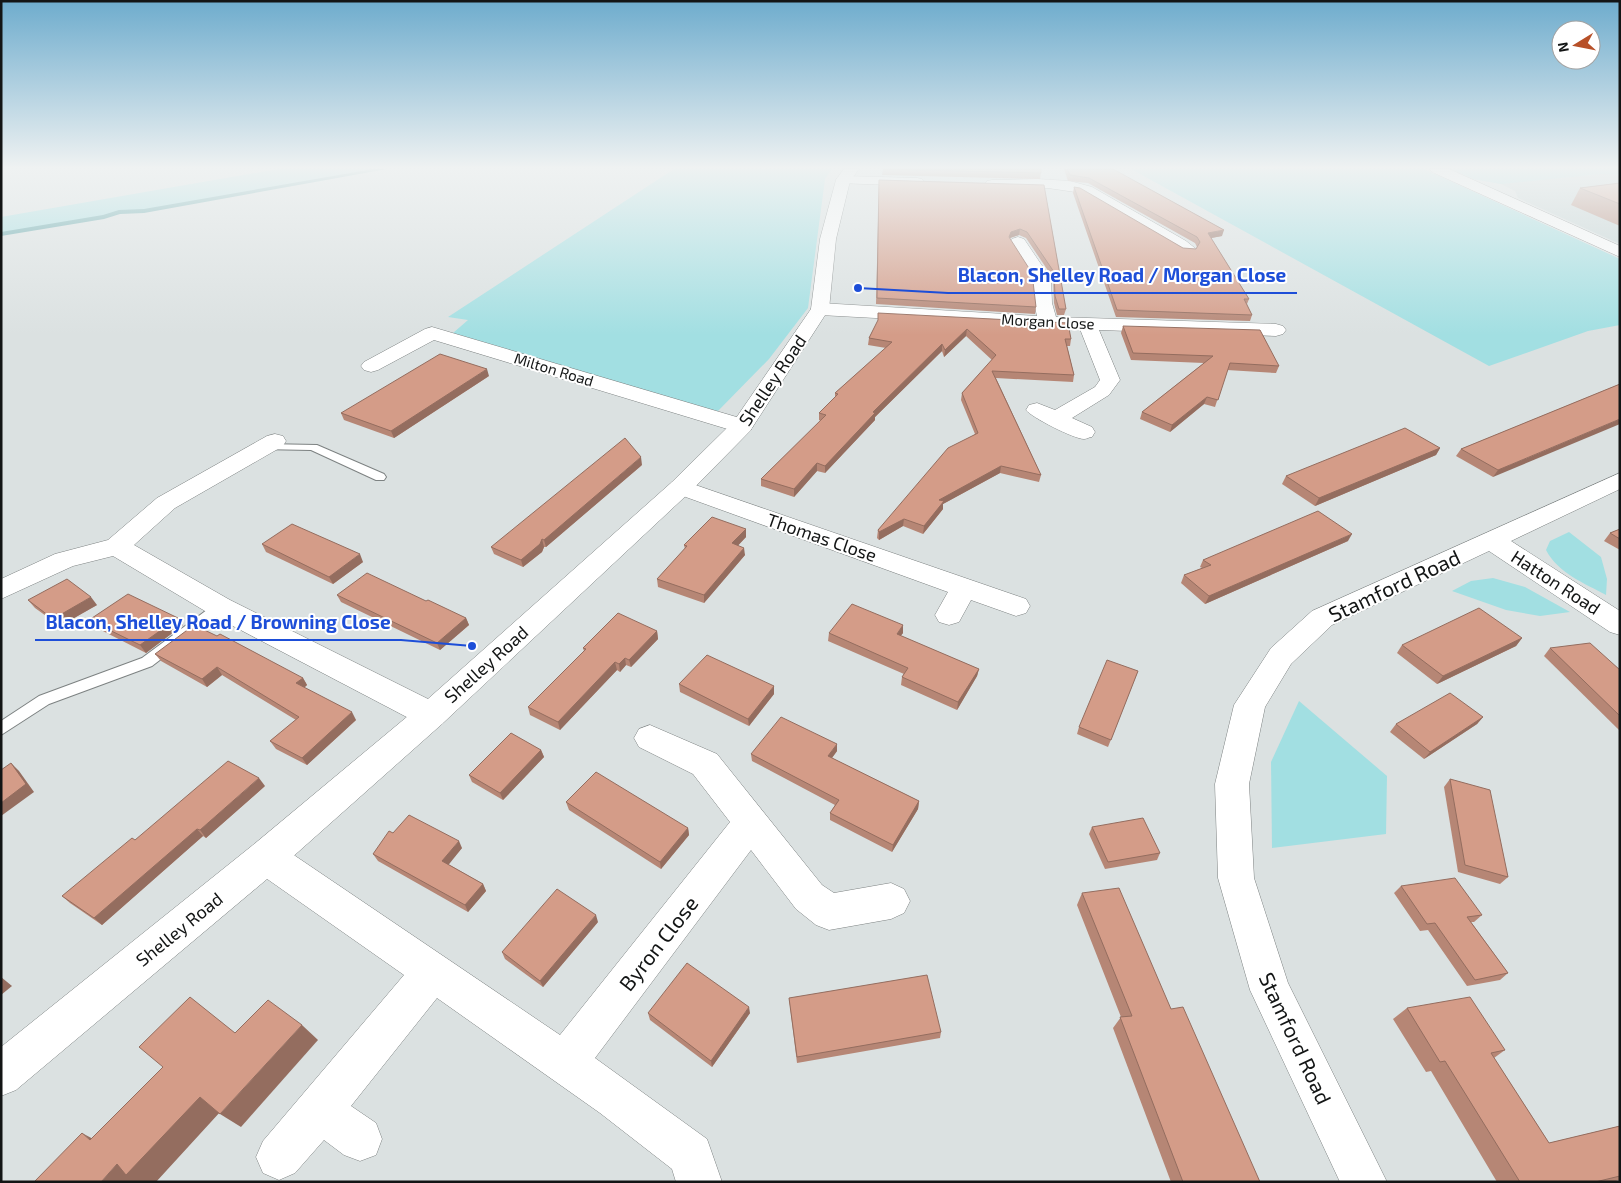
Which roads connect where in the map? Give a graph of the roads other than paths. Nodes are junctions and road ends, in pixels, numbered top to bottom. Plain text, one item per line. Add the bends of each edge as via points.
1 (832, 224) edge
2 (1145, 224) edge
3 (1559, 224) edge
4 (1159, 247) edge
5 (1027, 248) dead end
6 (1620, 252) edge
7 (820, 309) junction
8 (1048, 322) junction
9 (1087, 324) junction
10 (1276, 330) dead end
11 (371, 366) dead end
12 (742, 426) junction
13 (1084, 432) dead end
14 (269, 444) joint
15 (380, 477) dead end
16 (1620, 480) edge
17 (681, 487) junction
18 (1491, 540) junction
19 (117, 546) junction
20 (964, 587) junction
21 (1, 590) edge
22 (1016, 606) dead end
23 (220, 608) junction
24 (949, 615) dead end
25 (1620, 625) edge
26 (431, 715) junction
27 (1, 729) edge
28 (650, 738) dead end
29 (751, 822) junction
30 (266, 857) junction
31 (891, 901) dead end
32 (433, 972) junction
33 (565, 1063) junction
34 (1, 1075) edge
35 (320, 1110) junction
36 (360, 1139) dead end
37 (279, 1157) dead end
38 (699, 1182) edge
39 (1364, 1182) edge

1 - 7 street, Shelley Road
2 - 4 street via 1183,246
3 - 6 street
5 - 8 street via 1042,279
7 - 8 street, Morgan Close
7 - 12 street, Shelley Road
8 - 9 street, Morgan Close
9 - 10 street, Morgan Close
9 - 13 street via 1110,380 1102,392 1046,415
11 - 12 street, Milton Road via 432,332
12 - 17 street, Shelley Road
14 - 15 lane via 313,447
14 - 19 street via 166,503
16 - 18 street, Stamford Road
17 - 20 street, Thomas Close
17 - 26 street, Shelley Road
18 - 25 street, Hatton Road
18 - 39 street, Stamford Road via 1322,618 1281,656 1250,706 1232,784 1236,878 1270,990
19 - 21 street via 64,560
19 - 23 street
20 - 22 street, Thomas Close
20 - 24 street
23 - 26 street
23 - 27 lane via 147,662 44,700
26 - 30 street, Shelley Road
28 - 29 street via 706,764
29 - 31 street via 810,896 829,912
29 - 33 street, Byron Close
30 - 32 street
30 - 34 street, Shelley Road
32 - 33 street
32 - 35 street
33 - 38 street via 691,1156
35 - 36 street
35 - 37 street

